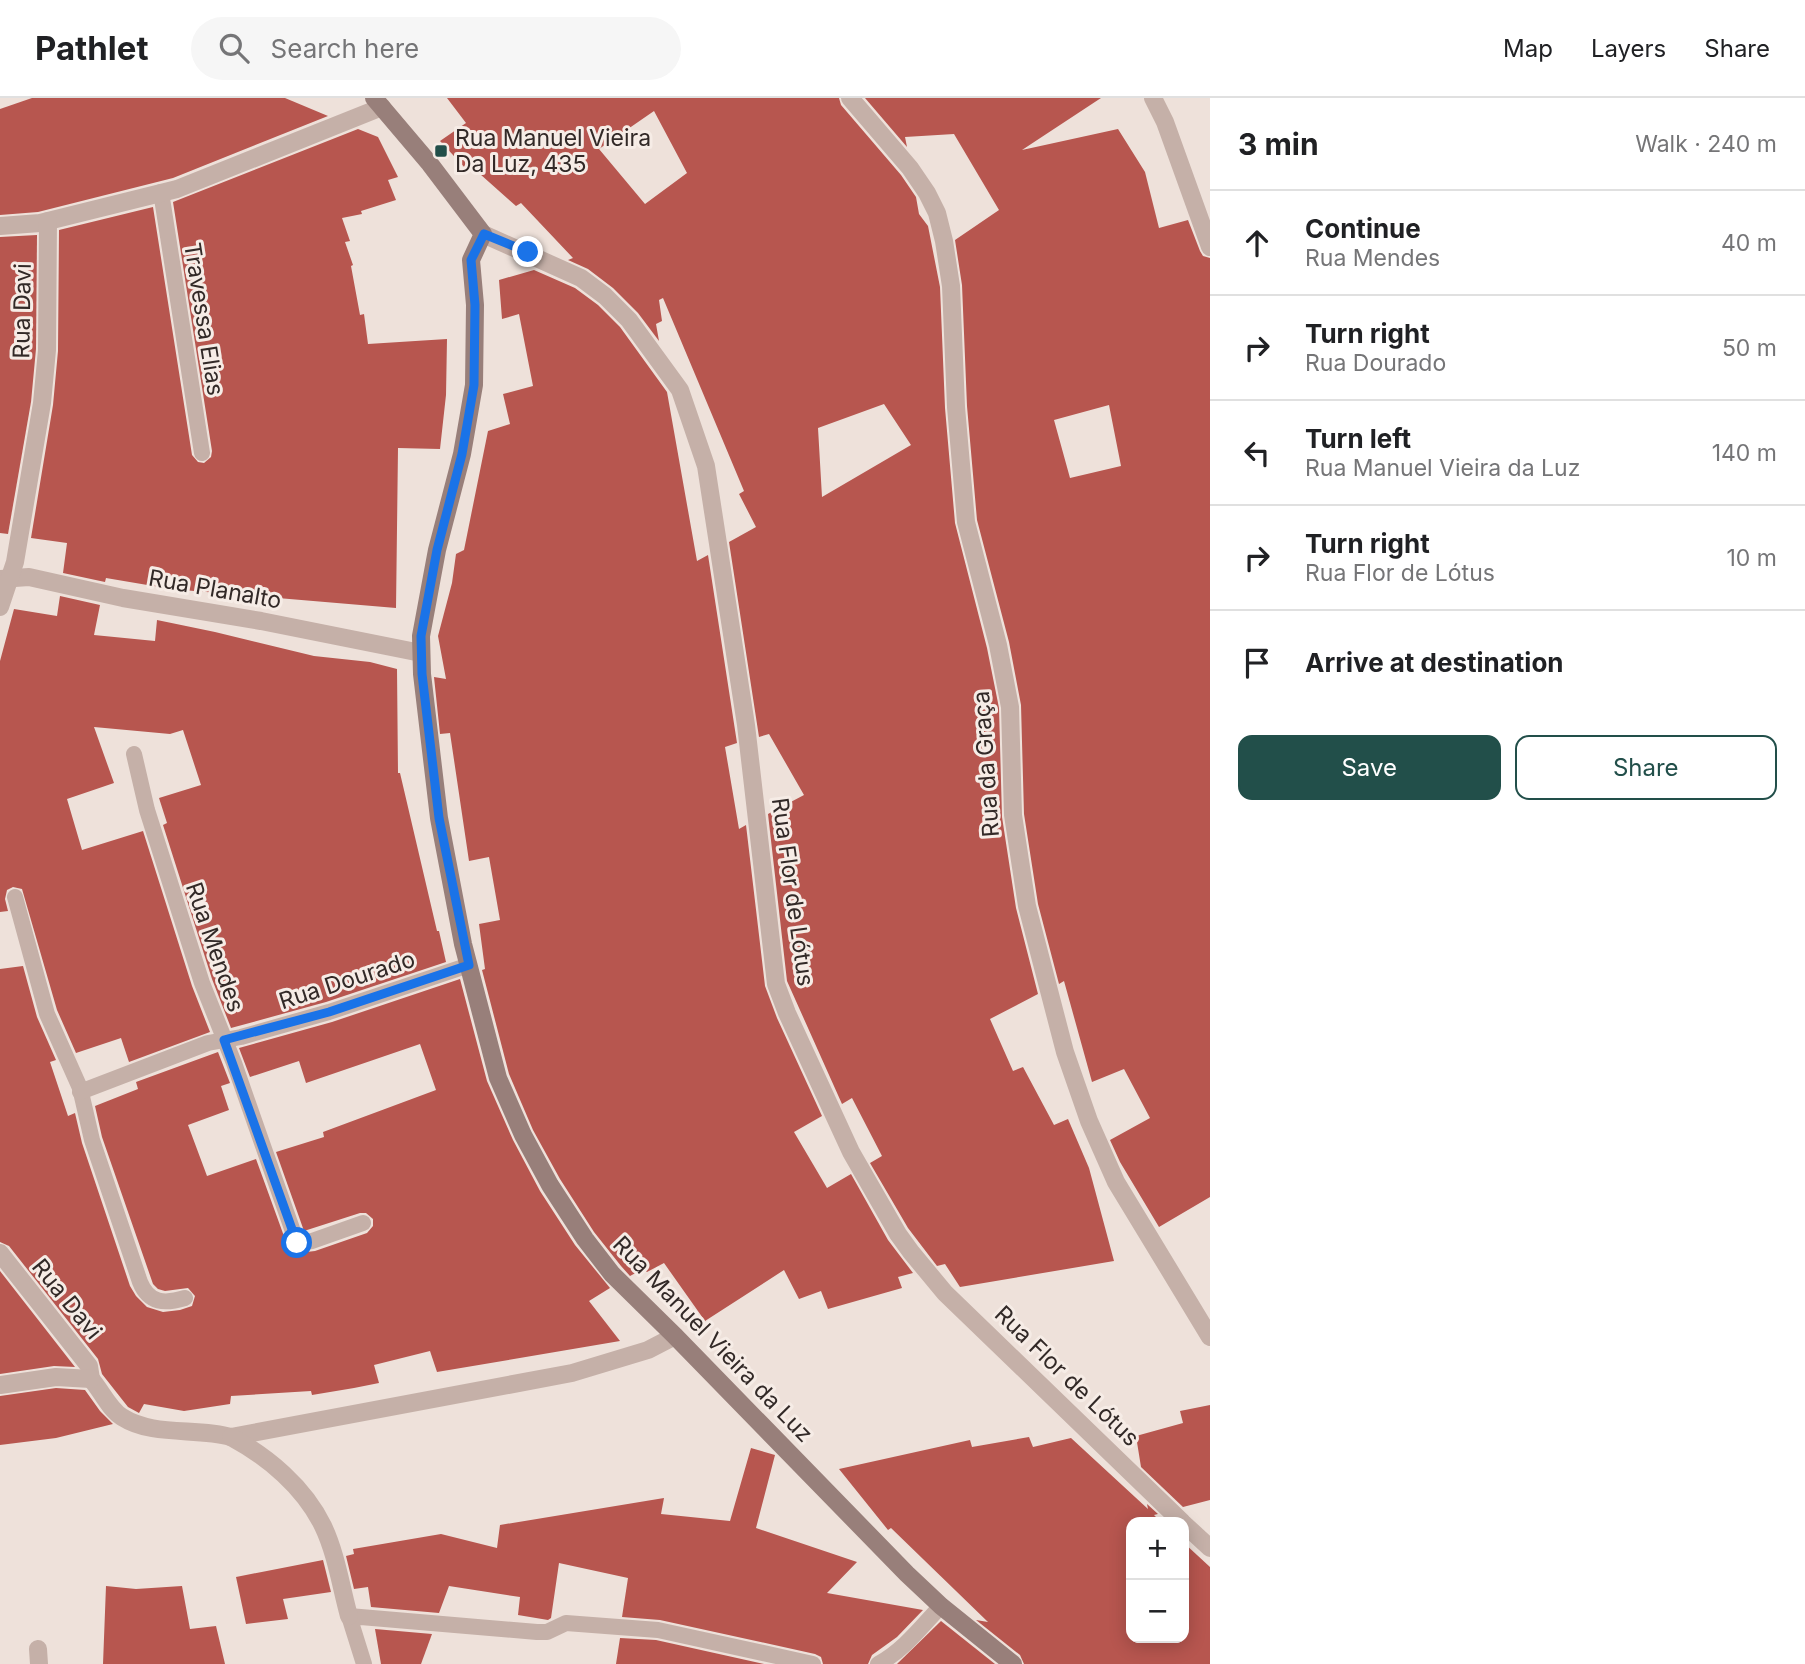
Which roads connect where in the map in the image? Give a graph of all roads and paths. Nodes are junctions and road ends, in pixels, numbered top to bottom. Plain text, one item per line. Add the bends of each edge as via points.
1 (850, 98) edge
2 (1153, 98) edge
3 (378, 103) edge
4 (161, 192) junction
5 (48, 221) junction
6 (0, 226) edge
7 (484, 234) junction
8 (1210, 247) edge
9 (202, 453) dead end
10 (4, 579) edge
11 (0, 607) edge
12 (421, 653) junction
13 (134, 754) dead end
14 (15, 897) dead end
15 (469, 965) junction
16 (224, 1040) junction
17 (80, 1092) junction
18 (363, 1223) dead end
19 (0, 1252) edge
20 (185, 1298) dead end
21 (675, 1336) junction
22 (1210, 1337) edge
23 (90, 1379) junction
24 (0, 1385) edge
25 (230, 1437) junction
26 (1177, 1517) edge
27 (1189, 1529) edge
28 (1210, 1548) edge
29 (941, 1606) junction
30 (349, 1616) junction
31 (364, 1664) edge
32 (813, 1664) edge
33 (878, 1664) edge
34 (1013, 1664) edge

1 - 22 street, Rua da Graça via 927,193 944,241 966,522 1010,706 1013,815 1027,906 1065,1052 1116,1182
2 - 8 street
3 - 4 street
3 - 7 street
4 - 5 street
4 - 9 lane, Travessa Elias
5 - 6 street
5 - 10 street, Rua Davi via 42,403 15,562
7 - 12 street, Rua Manuel Vieira da Luz via 471,260 474,385 437,550
7 - 26 street, Rua Flor de Lótus via 581,278 605,296 629,320 680,390 706,466 746,725 776,984 852,1152 898,1234 945,1293
10 - 11 street, Rua Davi
10 - 12 street, Rua Planalto via 29,576
12 - 15 street, Rua Manuel Vieira da Luz via 439,818
13 - 16 lane, Rua Mendes via 169,883
14 - 17 lane via 47,1014
15 - 16 lane, Rua Dourado via 329,1012
15 - 21 street, Rua Manuel Vieira da Luz via 498,1078 550,1185 612,1275
16 - 17 lane, Rua Dourado
16 - 18 lane, Rua Mendes via 297,1243
17 - 20 lane via 143,1290 168,1303
19 - 23 street, Rua Davi via 89,1366
21 - 25 street via 648,1350 572,1373
21 - 29 street, Rua Manuel Vieira da Luz
23 - 24 street via 56,1377
23 - 25 street, Rua Davi via 114,1409 132,1422
25 - 30 street via 270,1461 324,1527
27 - 28 street, Rua Flor de Lótus
29 - 33 lane
29 - 34 street, Rua Manuel Vieira da Luz
30 - 31 lane
30 - 32 lane via 537,1632 566,1623 658,1630

